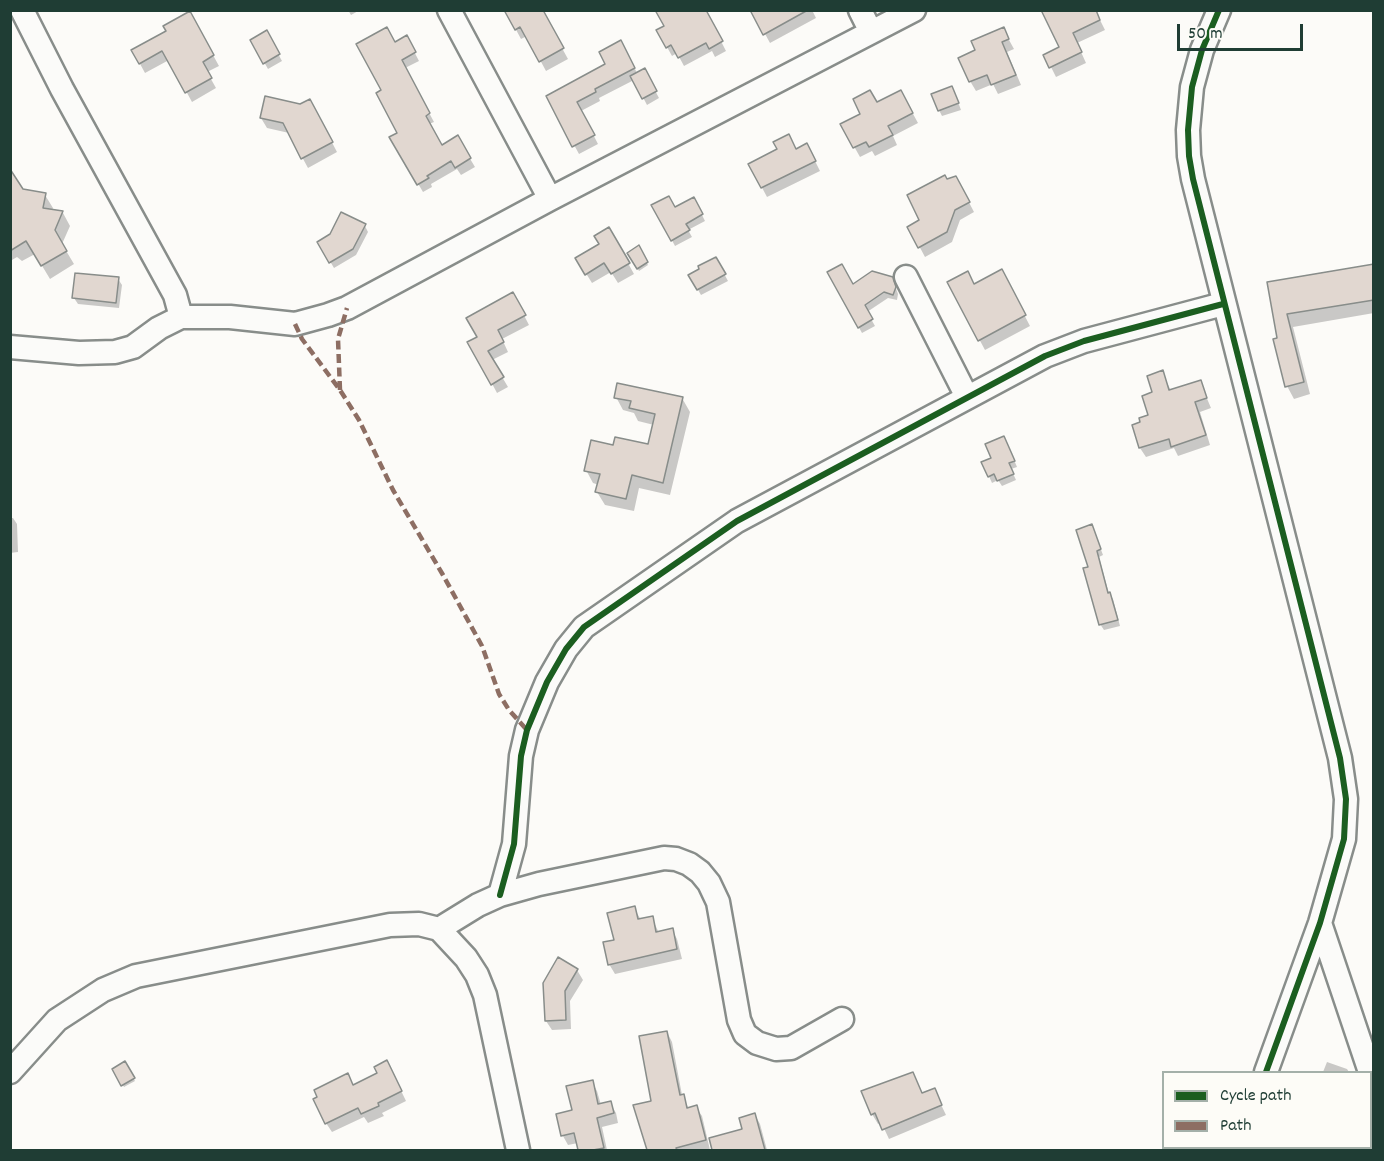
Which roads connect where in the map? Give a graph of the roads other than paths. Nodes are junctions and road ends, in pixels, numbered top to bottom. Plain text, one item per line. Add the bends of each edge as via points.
1 (22, 10) edge
2 (448, 10) edge
3 (860, 10) edge
4 (914, 10) edge
5 (1219, 10) edge
6 (871, 32) junction
7 (550, 199) junction
8 (906, 277) dead end
9 (1223, 304) junction
10 (181, 317) junction
11 (10, 347) edge
12 (967, 397) junction
13 (500, 895) junction
14 (1320, 923) junction
15 (439, 929) junction
16 (842, 1019) dead end
17 (1266, 1071) edge
18 (1369, 1071) edge
19 (10, 1072) edge
20 (518, 1150) edge

1 - 10 street via 174,295
2 - 7 street
3 - 6 street
4 - 6 street
5 - 9 street via 1197,67 1188,130 1192,179
6 - 7 street
7 - 10 street via 328,315 295,324 230,317
8 - 12 street
9 - 12 street via 1064,348
9 - 14 street via 1345,780 1344,838
10 - 11 street via 132,347 115,352
12 - 13 street via 737,521 584,627 547,682 527,730 520,756 514,843
13 - 15 street
13 - 16 street via 663,858 676,859 700,872 718,902 739,1020 745,1034 776,1049 791,1048
14 - 17 street
14 - 18 street
15 - 19 street via 419,924 390,925 136,976 103,990 57,1020
15 - 20 street via 466,958 485,995

